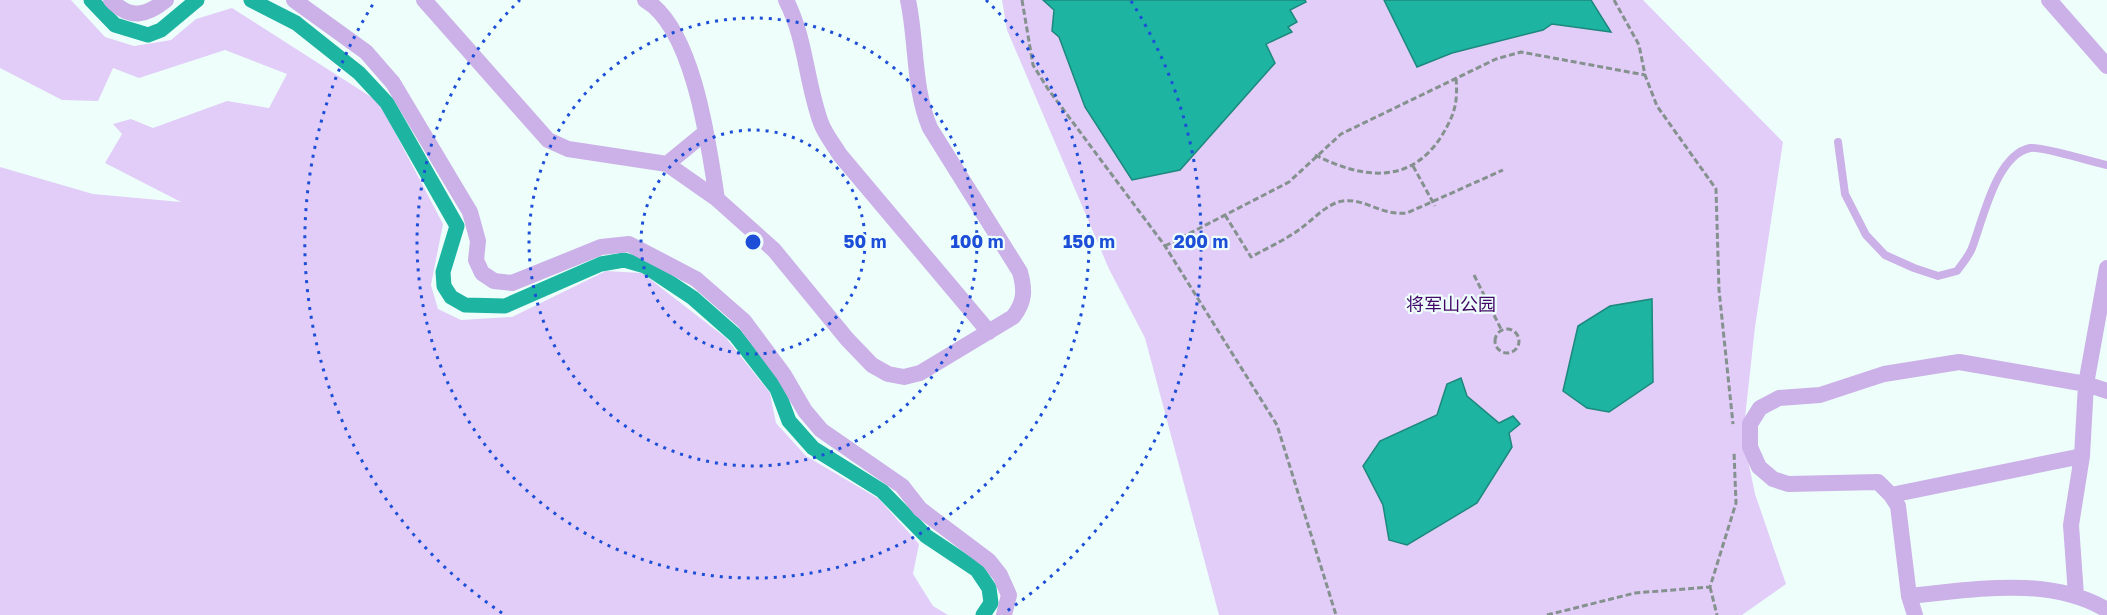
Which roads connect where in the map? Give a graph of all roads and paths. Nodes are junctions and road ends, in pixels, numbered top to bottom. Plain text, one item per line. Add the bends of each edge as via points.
1 (111, 0) edge
2 (166, 0) edge
3 (294, 0) edge
4 (424, 0) edge
5 (645, 0) edge
6 (786, 0) edge
7 (908, 0) edge
8 (1022, 0) edge
9 (1614, 0) edge
10 (2049, 0) edge
11 (2107, 66) edge
12 (1645, 75) junction
13 (1456, 76) junction
14 (706, 132) junction
15 (1838, 142) dead end
16 (1315, 155) junction
17 (667, 164) junction
18 (2107, 165) edge
19 (1413, 166) junction
20 (1503, 171) dead end
21 (717, 199) junction
22 (1431, 201) junction
23 (1435, 206) dead end
24 (1225, 215) junction
25 (1165, 246) junction
26 (2107, 268) edge
27 (1474, 275) dead end
28 (1502, 330) junction
29 (989, 332) junction
30 (2086, 384) junction
31 (2107, 391) edge
32 (1733, 430) dead end
33 (1734, 451) dead end
34 (2082, 456) junction
35 (1891, 495) junction
36 (1710, 586) junction
37 (2076, 595) junction
38 (1909, 596) junction
39 (2107, 610) edge
40 (1004, 615) edge
41 (1336, 615) edge
42 (1547, 615) edge
43 (1717, 615) edge
44 (1915, 615) edge

1 - 2 street via 138,16
3 - 40 street via 366,52 393,83 470,212 478,241 476,260 482,273 494,281 512,283 601,247 629,244 696,279 744,321 821,430 902,486 920,509 989,561 1009,595
4 - 17 street via 548,140 568,149
5 - 14 street via 670,25 683,51
6 - 29 street via 804,43 822,125 840,155
7 - 29 street via 915,32 920,105 930,128 1020,272 1025,289 1022,306 1013,317
8 - 25 path via 1033,65
9 - 12 path via 1639,45
10 - 11 street
12 - 13 path via 1521,52
12 - 32 path via 1657,106 1716,189 1719,290
13 - 16 path via 1341,134
13 - 19 path via 1458,102 1449,123 1434,147
14 - 17 street
14 - 21 street
15 - 18 lane via 1845,194 1866,235 1885,255 1938,276 1957,272 1971,251 2001,172 2013,156 2032,148
16 - 19 path via 1361,173 1386,173
16 - 24 path via 1288,182
17 - 21 street
19 - 22 path
20 - 22 path
21 - 29 street via 774,250 872,365 888,374 904,377 920,373
22 - 23 path
22 - 24 path via 1407,213 1392,215 1358,202 1342,201 1251,257
24 - 25 path
25 - 41 path via 1277,425
26 - 30 street
27 - 28 path
28 - 28 path via 1496,335 1496,346 1505,353 1513,352 1520,341 1517,333
30 - 31 street
30 - 34 street
30 - 35 street via 1959,362 1884,374 1820,395 1779,398 1760,408 1750,424 1750,447 1760,467 1773,479 1788,484 1878,482
33 - 36 path via 1736,503
34 - 35 street
34 - 37 street via 2071,525
35 - 38 street via 1898,506
36 - 42 path via 1635,593
36 - 43 path
37 - 38 street via 2040,588
37 - 39 street
38 - 44 street

